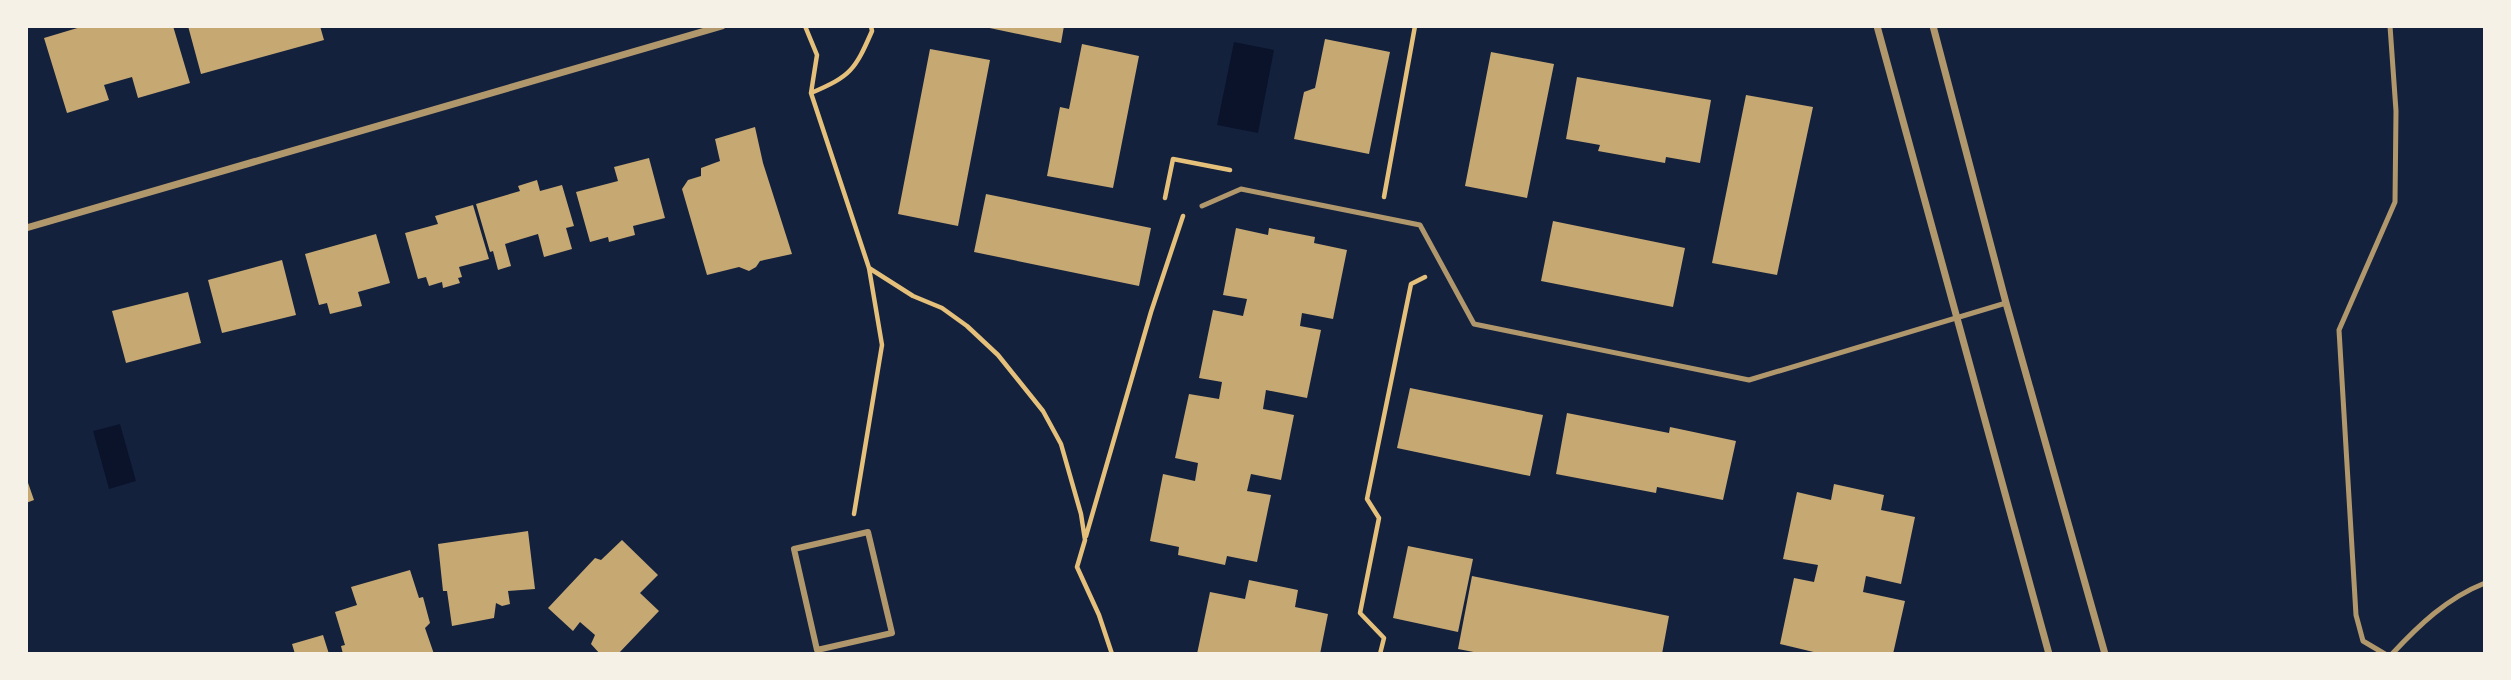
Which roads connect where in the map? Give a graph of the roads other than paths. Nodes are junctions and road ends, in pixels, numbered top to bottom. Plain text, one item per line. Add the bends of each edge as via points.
1 (722, 26) edge
2 (1877, 26) edge
3 (1933, 26) edge
4 (2390, 26) edge
5 (1202, 206) road end
6 (26, 228) edge
7 (2006, 303) junction
8 (1959, 317) junction
9 (851, 536) joint
10 (2485, 583) edge
11 (2049, 654) edge
12 (2105, 654) edge
13 (2385, 654) edge
14 (2392, 654) edge

1 - 6 street
2 - 8 street
3 - 7 street
4 - 13 lane via 2396,111 2395,202 2339,330 2356,615 2363,641
5 - 8 lane via 1241,190 1420,225 1474,324 1749,380
7 - 8 lane
7 - 12 street
8 - 11 street
9 - 9 street via 794,549 817,650 892,633 868,532
10 - 14 lane via 2465,591 2420,623

